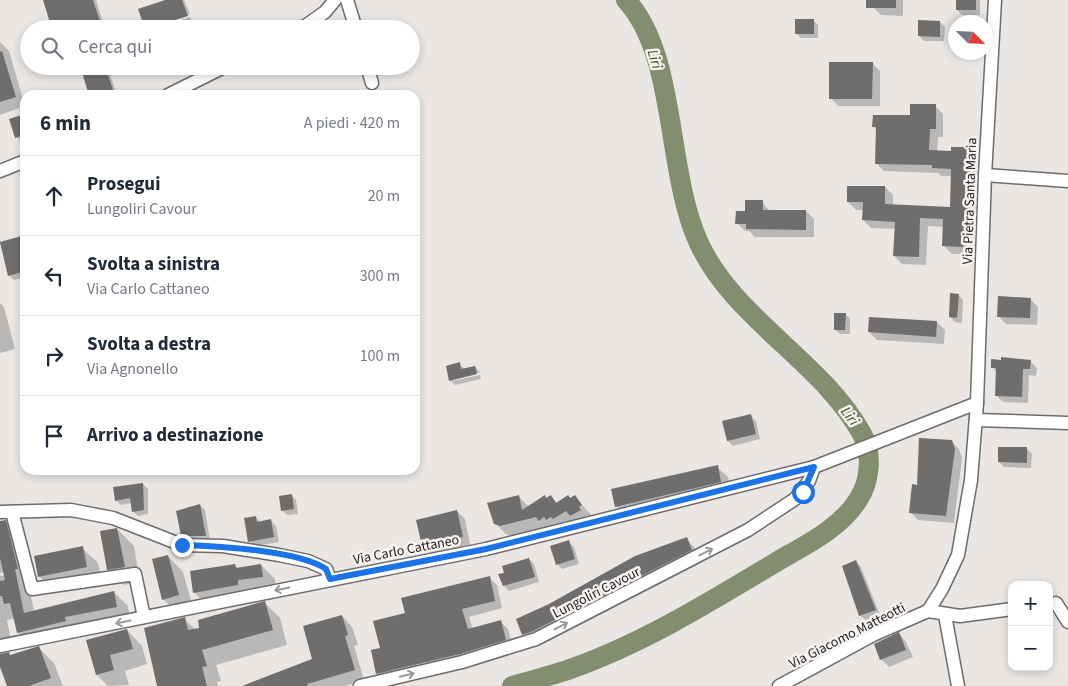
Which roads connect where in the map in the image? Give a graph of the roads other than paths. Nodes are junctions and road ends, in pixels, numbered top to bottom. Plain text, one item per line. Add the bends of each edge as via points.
1 (335, 0) edge
2 (347, 0) edge
3 (994, 0) edge
4 (315, 20) edge
5 (353, 20) edge
6 (208, 75) edge
7 (370, 75) edge
8 (372, 83) dead end
9 (178, 90) edge
10 (20, 163) edge
11 (0, 171) edge
12 (984, 176) junction
13 (1068, 181) edge
14 (977, 403) junction
15 (976, 420) junction
16 (1068, 423) edge
17 (819, 465) junction
18 (6, 512) edge
19 (330, 579) junction
20 (1058, 603) edge
21 (1008, 610) edge
22 (928, 611) junction
23 (945, 614) junction
24 (144, 617) junction
25 (1068, 622) edge
26 (0, 646) edge
27 (360, 686) edge
28 (779, 686) edge
29 (958, 686) edge

1 - 4 street
2 - 5 street
3 - 12 street, Via Pietra Santa Maria
6 - 9 street
7 - 8 street
10 - 11 street
12 - 13 street
12 - 14 street, Via Pietra Santa Maria
14 - 15 street, Via Pietra Santa Maria
14 - 17 street, Via Carlo Cattaneo
15 - 16 street
15 - 22 street, Via Pietra Santa Maria via 971,480 958,555
17 - 19 street, Via Carlo Cattaneo via 486,549
27 -> 17 street, Lungoliri Cavour via 462,662 536,639 748,530 796,499
18 - 19 street via 71,510 113,518 182,545 223,546 308,561 326,569
18 - 24 street via 32,589 135,574
19 -> 24 street, Via Carlo Cattaneo
20 - 25 street
21 - 23 street via 960,616
22 - 23 street
22 - 28 street, Via Giacomo Matteotti via 875,634
23 - 29 street
24 -> 26 street, Via Carlo Cattaneo

